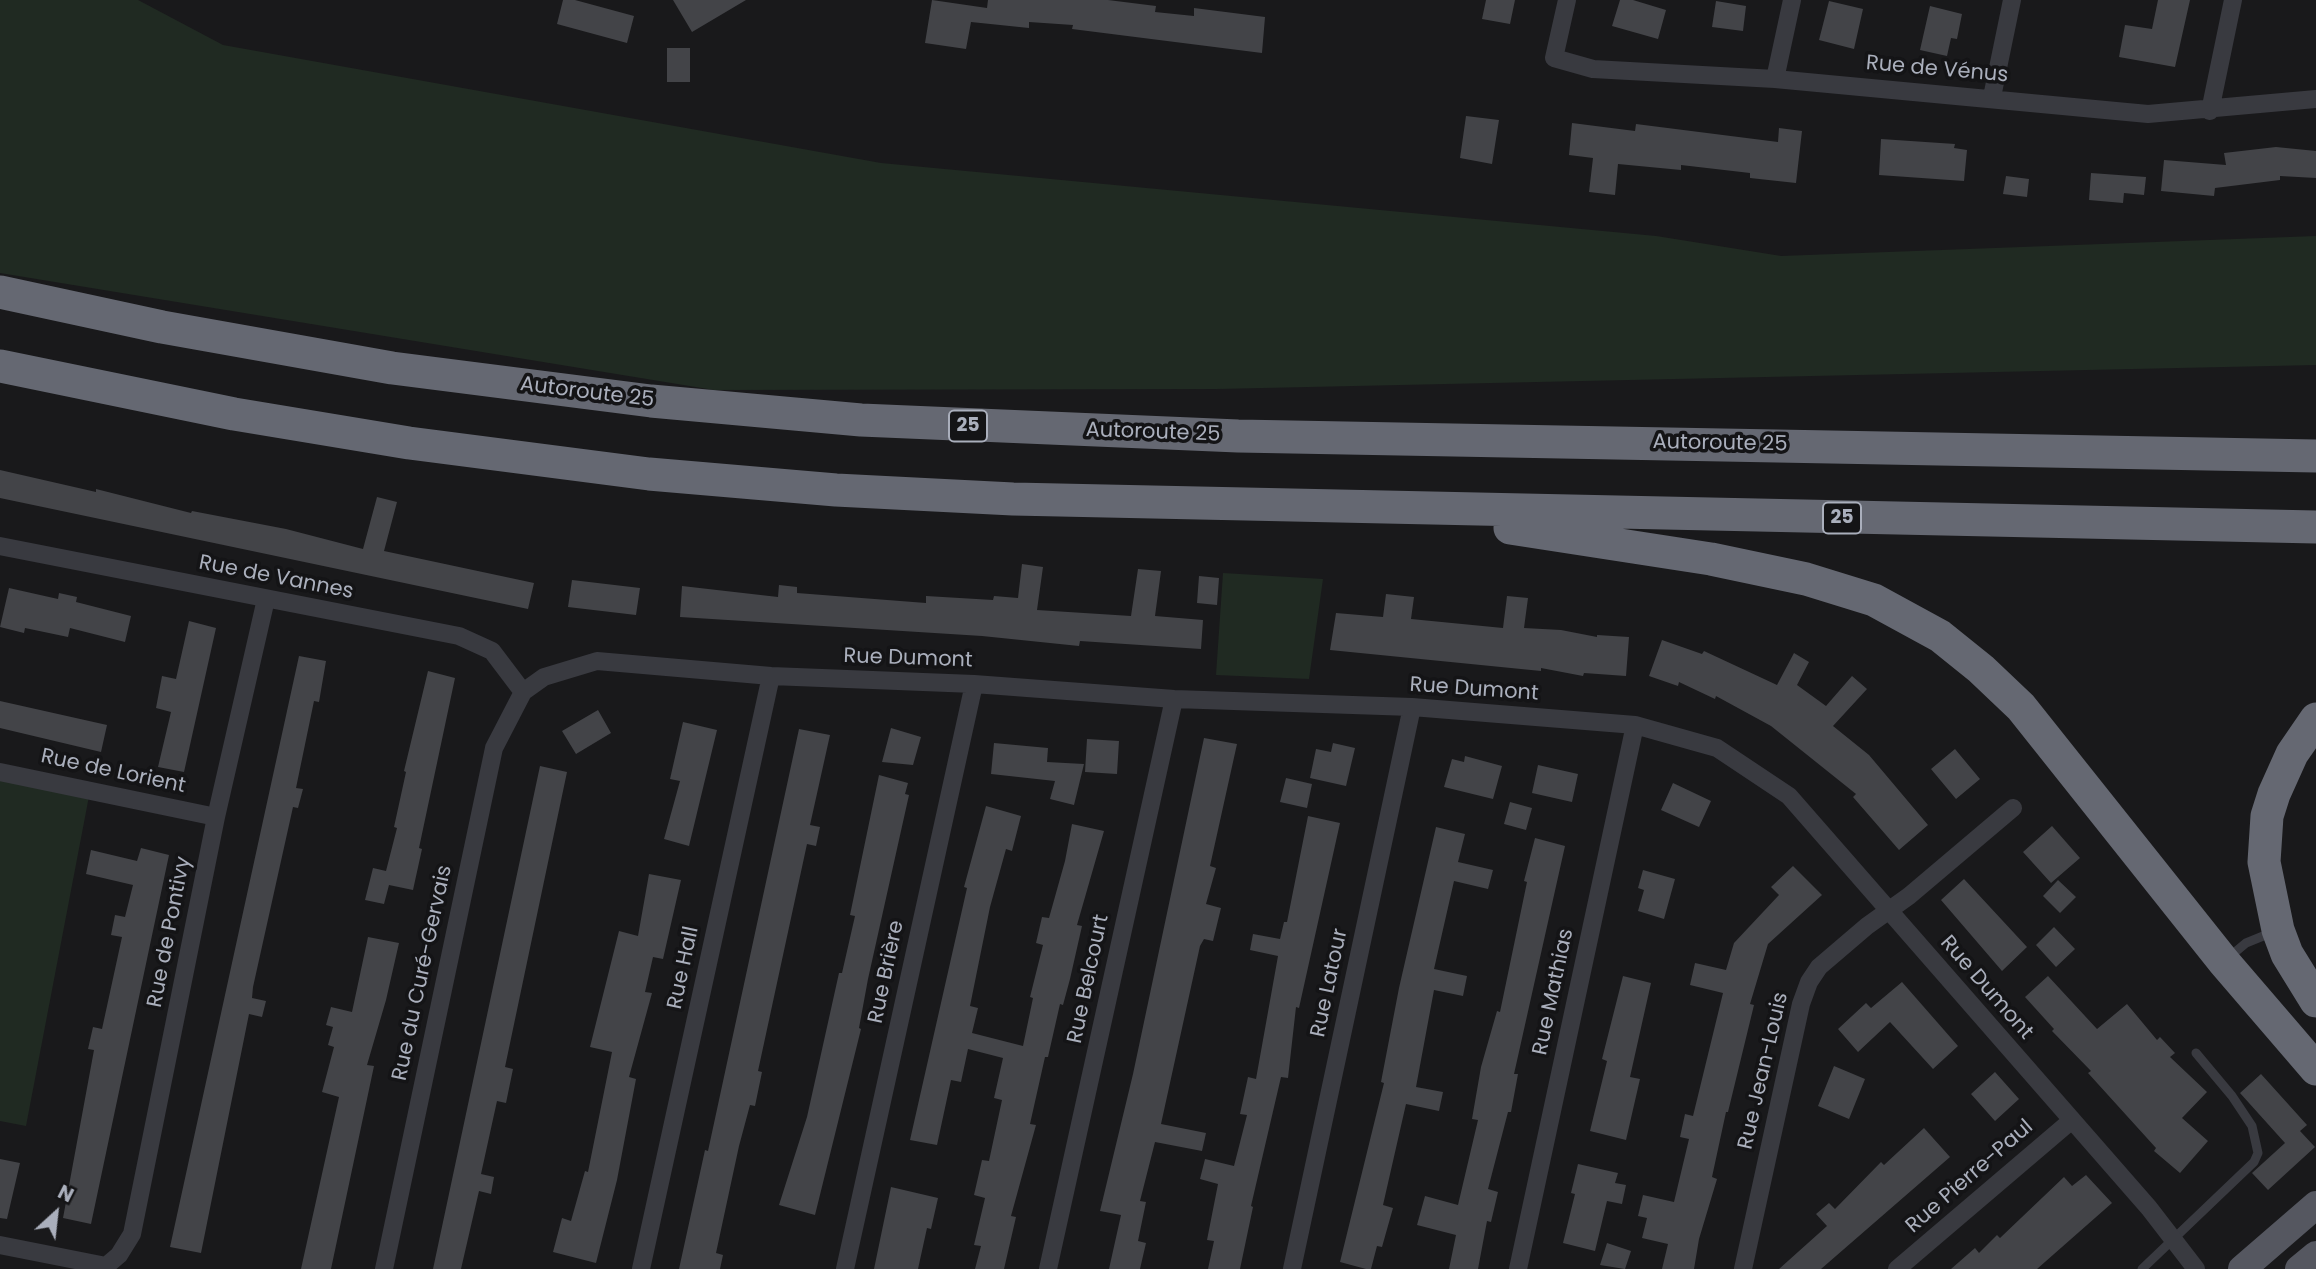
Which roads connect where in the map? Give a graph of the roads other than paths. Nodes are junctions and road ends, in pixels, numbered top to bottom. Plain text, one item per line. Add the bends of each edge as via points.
1 (1567, 0) edge
2 (1792, 0) edge
3 (2012, 0) edge
4 (2234, 0) edge
5 (1774, 79) junction
6 (1992, 97) junction
7 (2316, 99) edge
8 (2210, 111) junction
9 (0, 292) edge
10 (0, 366) edge
11 (2316, 456) edge
12 (1369, 507) junction
13 (2316, 527) edge
14 (0, 545) edge
15 (266, 599) junction
16 (771, 676) junction
17 (974, 684) junction
18 (523, 691) junction
19 (1174, 699) junction
20 (1412, 707) junction
21 (2316, 719) edge
22 (1635, 725) junction
23 (0, 772) edge
24 (2013, 808) dead end
25 (216, 817) junction
26 (1888, 911) junction
27 (2278, 930) junction
28 (2224, 962) junction
29 (2316, 1001) edge
30 (2196, 1053) dead end
31 (2316, 1069) edge
32 (2072, 1120) junction
33 (2316, 1205) edge
34 (2173, 1242) junction
35 (0, 1245) edge
36 (2316, 1255) edge
37 (384, 1269) edge
38 (641, 1269) edge
39 (845, 1269) edge
40 (1048, 1269) edge
41 (1292, 1269) edge
42 (1518, 1269) edge
43 (1743, 1269) edge
44 (1897, 1269) edge
45 (2142, 1269) edge
46 (2196, 1269) edge
47 (2242, 1269) edge
48 (2300, 1269) edge

1 - 5 street, Rue de Vénus via 1554,58 1593,69
2 - 5 street
3 - 6 street
4 - 8 street
5 - 6 street, Rue de Vénus
6 - 8 street, Rue de Vénus via 2148,114
7 - 8 street, Rue de Vénus
9 - 11 highway, Autoroute 25 / 25 via 234,341 435,374 651,401 861,420 1238,436
10 - 12 highway, 25 via 324,429 649,474 954,497
12 - 13 highway, 25
12 - 28 highway via 1740,564 1835,586 1895,610 1962,652 2021,707
14 - 15 street, Rue de Vannes
15 - 18 street, Rue de Vannes via 459,636 492,651
15 - 25 street, Rue de Pontivy
16 - 17 street, Rue Dumont
16 - 18 street, Rue Dumont via 597,661 544,677
16 - 38 street, Rue Hall
17 - 19 street, Rue Dumont
17 - 39 street, Rue Brière
18 - 37 street, Rue du Curé-Gervais via 494,748
19 - 20 street, Rue Dumont
19 - 40 street, Rue Belcourt
20 - 22 street, Rue Dumont
20 - 41 street, Rue Latour
21 - 27 highway via 2287,764 2267,816 2264,862
22 - 26 street, Rue Dumont via 1717,748 1788,796
22 - 42 street, Rue Mathias
23 - 25 street, Rue de Lorient
24 - 26 street, Rue Jean-Louis
25 - 35 street, Rue de Pontivy via 132,1234 106,1266
26 - 32 street, Rue Dumont
26 - 43 street, Rue Jean-Louis via 1819,967 1805,992
27 - 28 lane via 2246,943
27 - 29 highway
28 - 31 highway
30 - 34 lane via 2252,1126 2258,1153
32 - 34 street, Rue Dumont
32 - 44 street, Rue Pierre-Paul
33 - 47 main road
34 - 45 lane
34 - 46 street, Rue Dumont
36 - 48 main road

